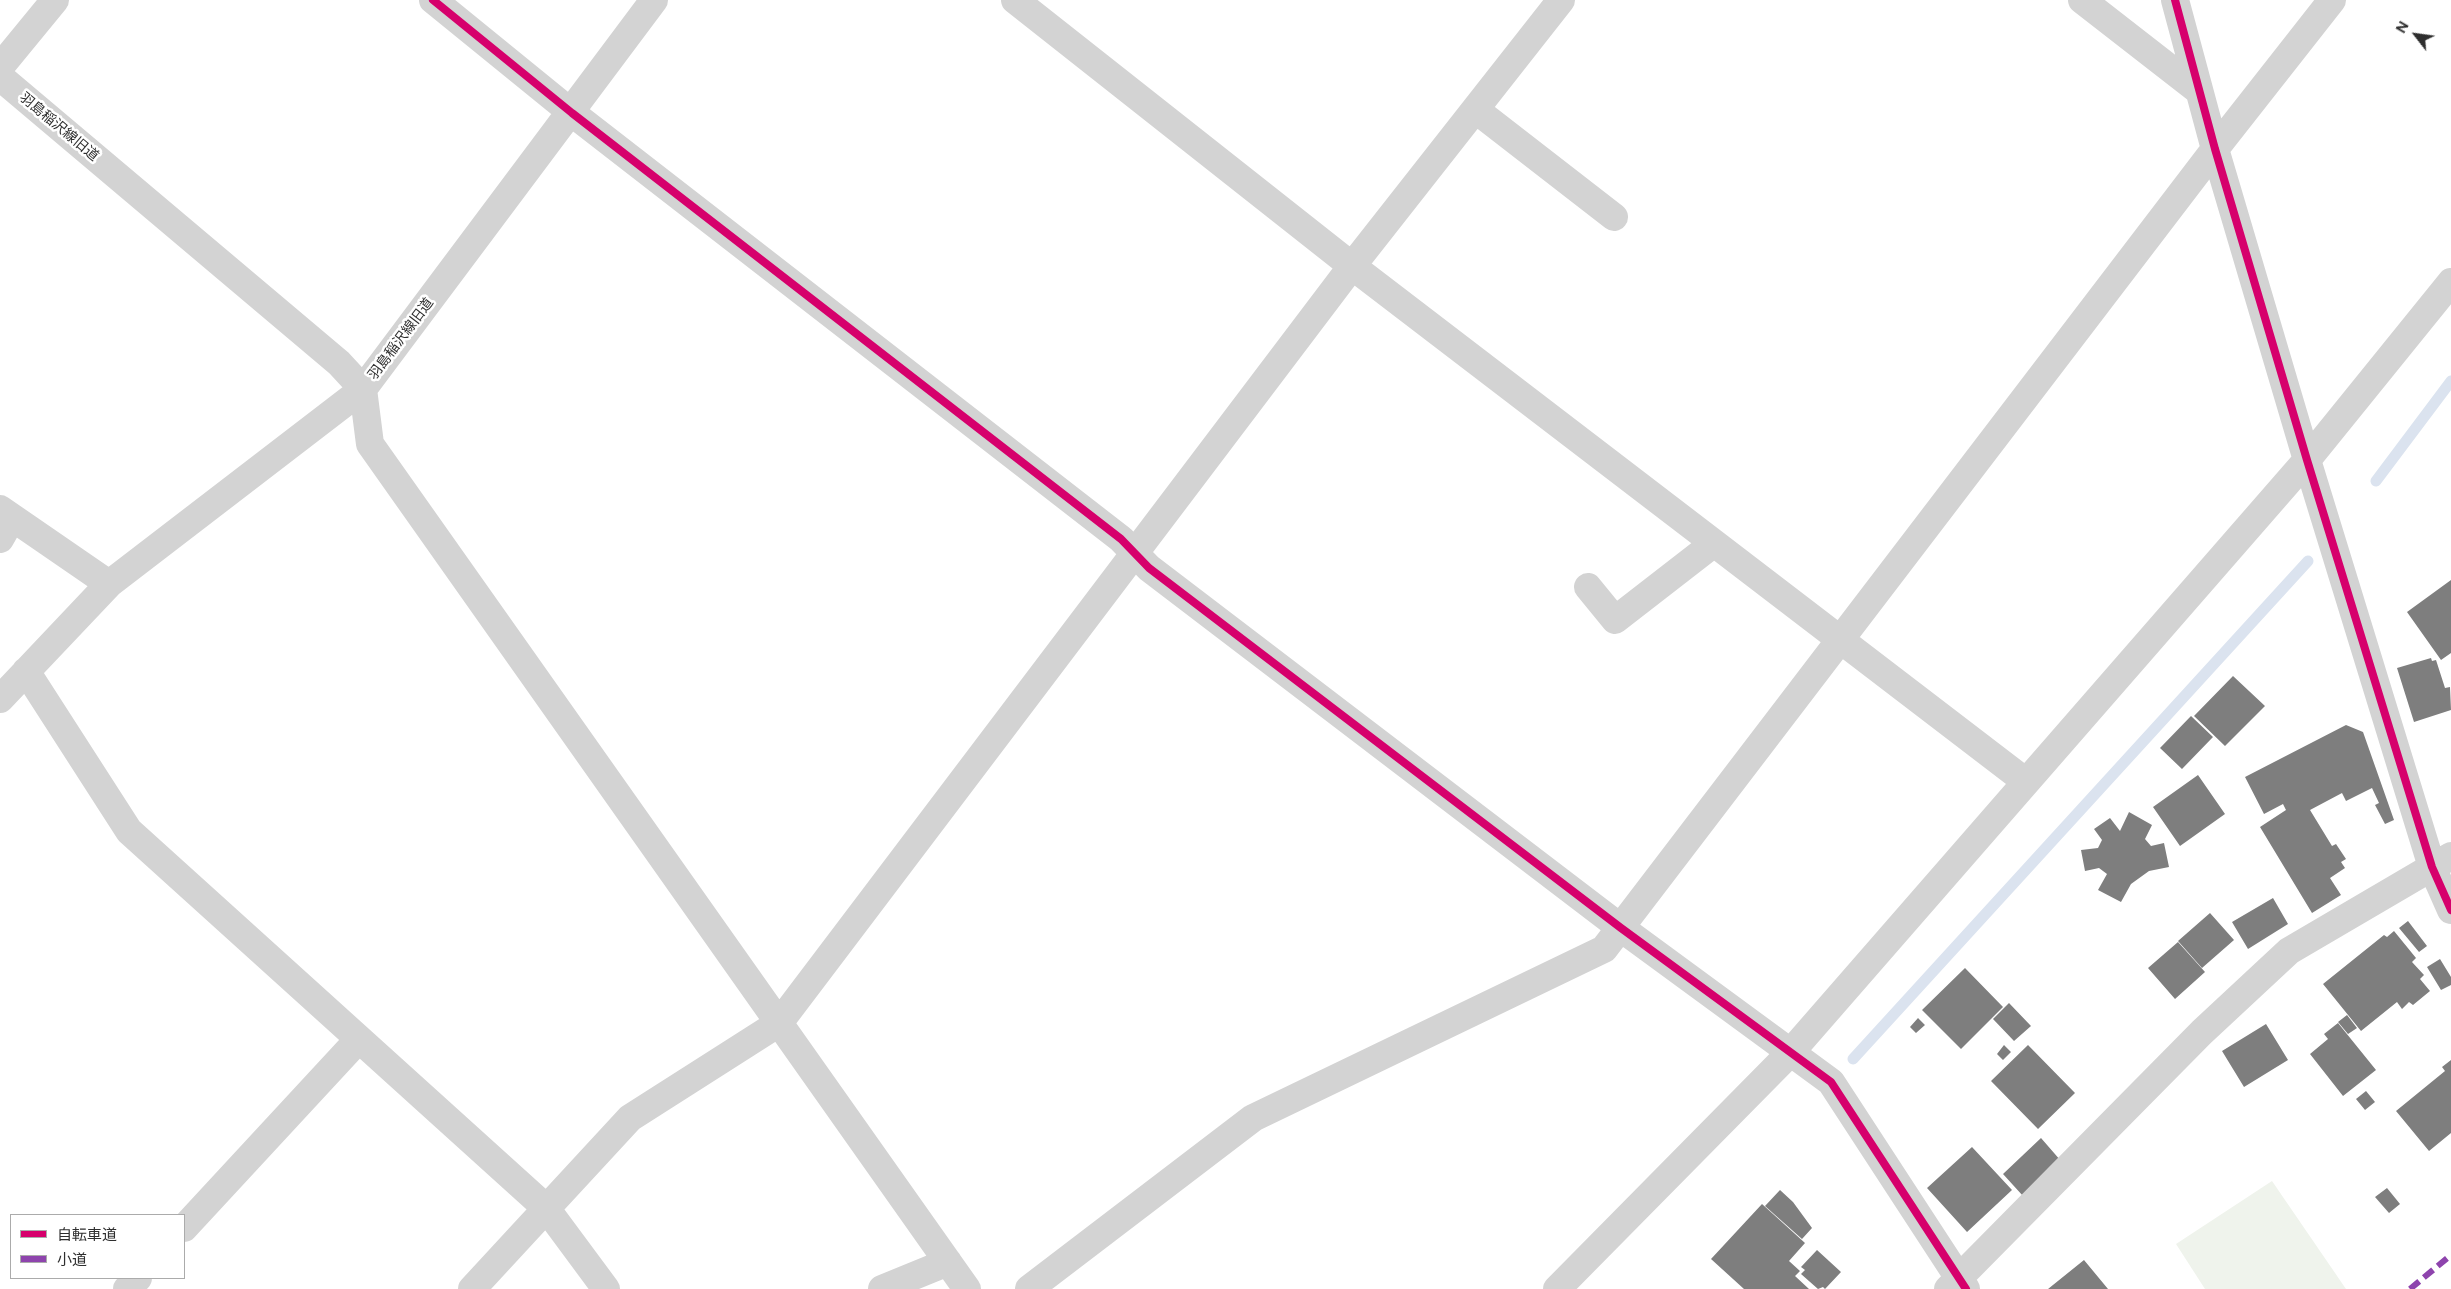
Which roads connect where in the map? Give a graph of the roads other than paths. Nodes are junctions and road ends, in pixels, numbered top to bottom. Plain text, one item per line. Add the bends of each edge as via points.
1 (55, 0) edge
2 (433, 0) edge
3 (654, 0) edge
4 (1015, 0) edge
5 (1561, 0) edge
6 (2082, 0) edge
7 (2175, 0) edge
8 (2332, 0) edge
9 (0, 67) edge
10 (0, 77) edge
11 (2200, 91) junction
12 (1476, 110) junction
13 (572, 113) junction
14 (2215, 149) junction
15 (1614, 217) dead end
16 (1352, 266) junction
17 (2451, 282) edge
18 (363, 389) junction
19 (2307, 460) junction
20 (4, 522) edge
21 (1713, 544) junction
22 (1134, 552) junction
23 (109, 584) junction
24 (1588, 586) dead end
25 (1838, 640) junction
26 (26, 671) junction
27 (0, 699) edge
28 (2025, 781) junction
29 (2441, 861) edge
30 (2451, 910) edge
31 (1621, 928) junction
32 (779, 1023) junction
33 (359, 1039) junction
34 (1790, 1053) junction
35 (546, 1208) junction
36 (185, 1227) edge
37 (948, 1262) junction
38 (137, 1279) edge
39 (1958, 1285) edge
40 (127, 1289) edge
41 (472, 1289) edge
42 (606, 1289) edge
43 (882, 1289) edge
44 (967, 1289) edge
45 (1029, 1289) edge
46 (1557, 1289) edge

1 - 9 street
2 - 13 street
3 - 13 street, 羽島稲沢線旧道
4 - 16 street
5 - 12 street
6 - 11 street
7 - 11 street
8 - 14 street
10 - 18 street, 羽島稲沢線旧道 via 340,363
11 - 14 street
12 - 15 street
12 - 16 street
13 - 18 street, 羽島稲沢線旧道
13 - 22 street
14 - 19 street
14 - 25 street
16 - 21 street
16 - 22 street
17 - 19 street
18 - 23 street
18 - 32 street via 370,444
19 - 28 street
19 - 29 street
20 - 23 street
21 - 24 street via 1615,620
21 - 25 street
22 - 31 street via 1150,568
22 - 32 street
23 - 26 street
25 - 28 street
25 - 31 street
26 - 27 street
26 - 33 street via 130,831
28 - 34 street
29 - 30 street
29 - 39 street via 2289,951 2202,1032
31 - 34 street
31 - 45 street via 1604,949 1253,1118
32 - 35 street via 630,1118
32 - 37 street
33 - 35 street
33 - 36 street
34 - 39 street via 1831,1082
34 - 46 street
35 - 41 street
35 - 42 street
37 - 43 street
37 - 44 street
38 - 40 street

